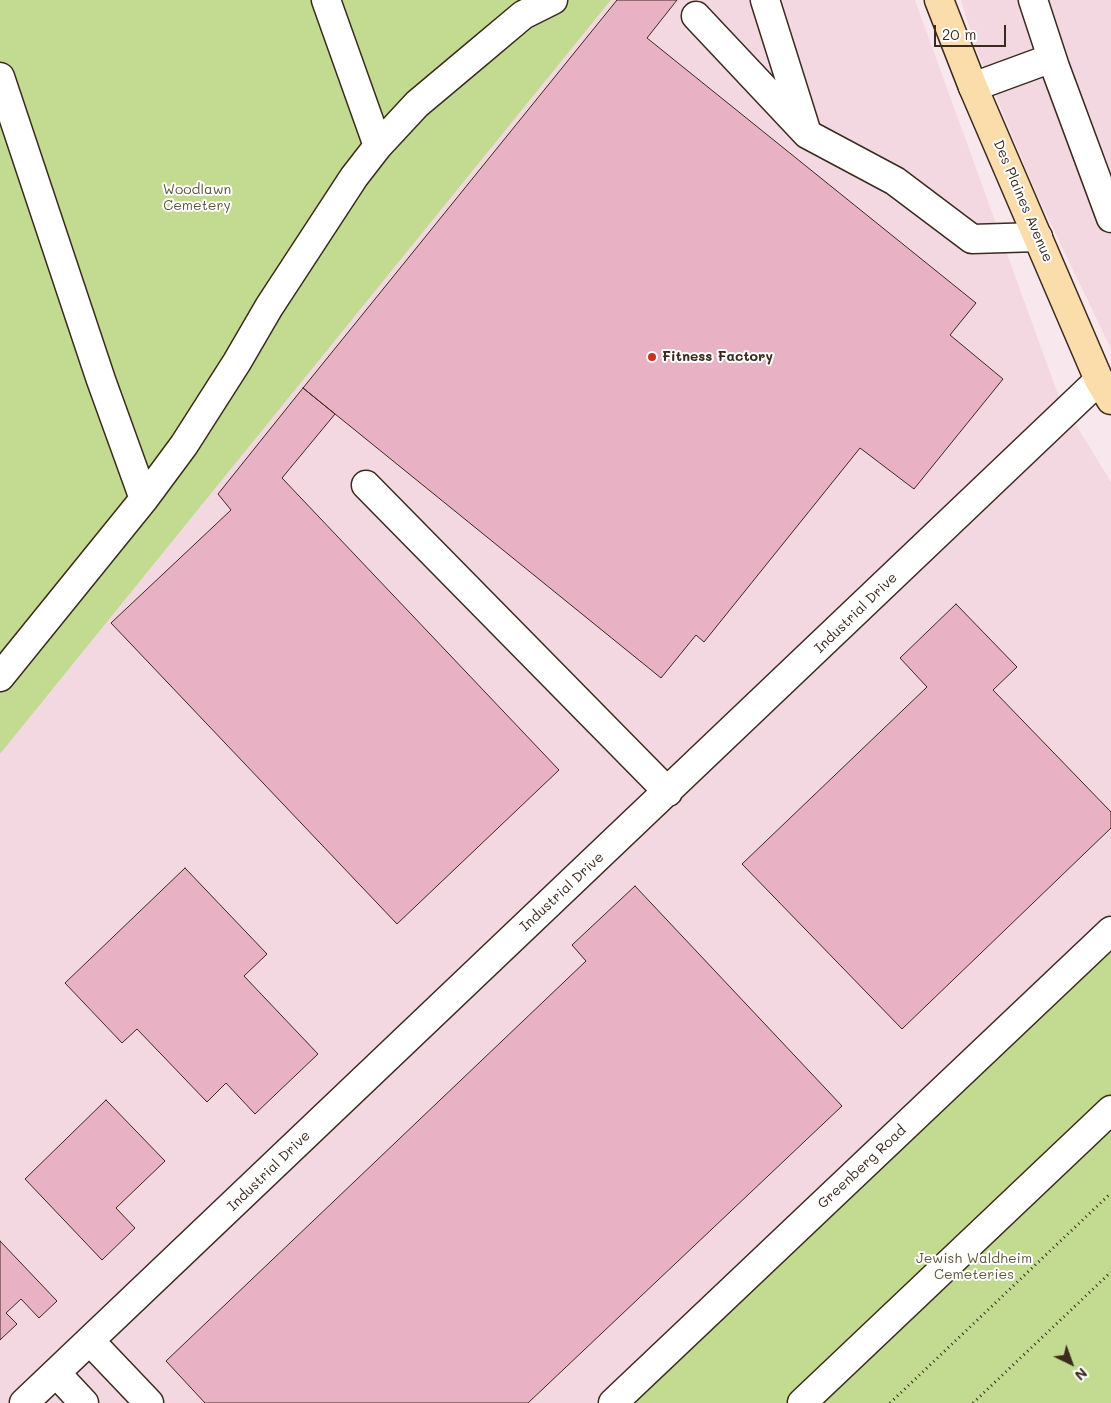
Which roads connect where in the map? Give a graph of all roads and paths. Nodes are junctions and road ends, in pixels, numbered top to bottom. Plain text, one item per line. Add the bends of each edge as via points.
1 (326, 0) edge
2 (553, 0) edge
3 (765, 0) edge
4 (939, 0) edge
5 (1033, 0) edge
6 (696, 16) dead end
7 (1052, 58) junction
8 (0, 77) edge
9 (974, 88) junction
10 (807, 134) junction
11 (378, 146) junction
12 (1111, 218) edge
13 (1038, 236) junction
14 (1105, 390) edge
15 (366, 485) dead end
16 (144, 500) junction
17 (0, 676) edge
18 (668, 792) junction
19 (1111, 931) edge
20 (1111, 1110) edge
21 (1111, 1193) edge
22 (1111, 1272) edge
23 (90, 1341) junction
24 (56, 1373) junction
25 (621, 1400) edge
26 (24, 1403) edge
27 (84, 1403) edge
28 (149, 1403) edge
29 (802, 1403) edge
30 (890, 1403) edge
31 (974, 1403) edge

1 - 11 street
2 - 11 street via 523,16 479,52 417,104
3 - 10 street
4 - 9 main road, Des Plaines Avenue
5 - 7 street
6 - 10 street
7 - 9 street
7 - 12 street
8 - 16 street
9 - 13 main road, Des Plaines Avenue
10 - 13 street via 896,181 972,240
11 - 16 street via 354,177 280,291 184,445
13 - 14 main road, Des Plaines Avenue
14 - 18 street, Industrial Drive
15 - 18 street
16 - 17 street
18 - 23 street, Industrial Drive
19 - 25 street, Greenberg Road
20 - 29 street
21 - 30 path
22 - 31 path
23 - 24 street, Industrial Drive
23 - 28 street
24 - 26 street, Industrial Drive
24 - 27 street

